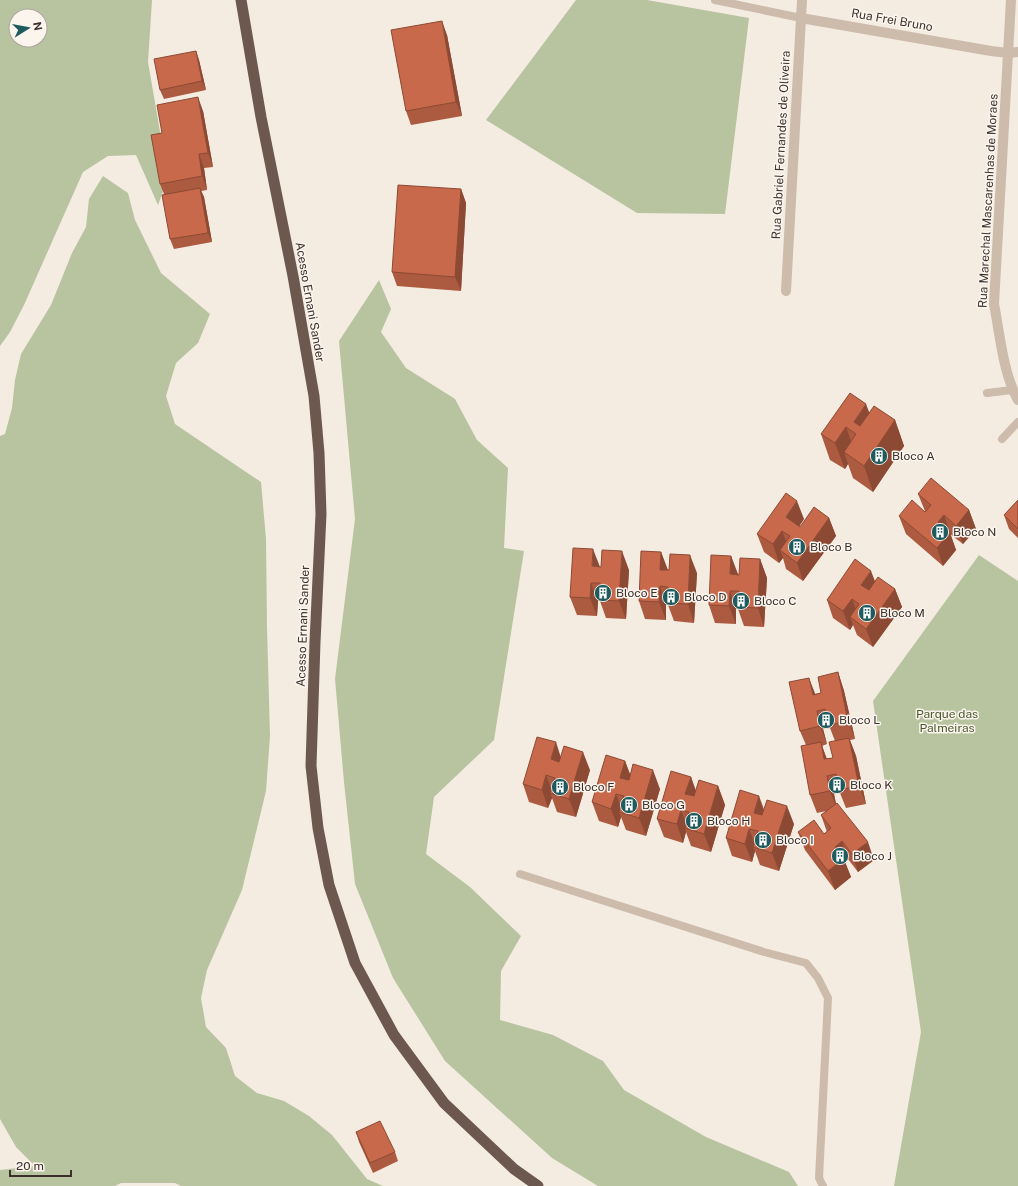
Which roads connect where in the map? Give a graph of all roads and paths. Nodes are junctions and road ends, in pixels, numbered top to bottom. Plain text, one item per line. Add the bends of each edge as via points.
1 (241, 0) edge
2 (715, 0) edge
3 (802, 0) edge
4 (1011, 0) edge
5 (801, 18) junction
6 (1013, 53) edge
7 (786, 291) dead end
8 (1012, 390) junction
9 (987, 393) dead end
10 (1018, 400) edge
11 (1018, 422) edge
12 (1002, 439) dead end
13 (520, 874) dead end
14 (821, 1182) edge
15 (538, 1186) edge

1 - 15 highway, Acesso Ernani Sander via 314,396 321,514 311,766 318,828 329,885 355,963 394,1035 444,1103 514,1169
2 - 5 lane, Rua Frei Bruno
3 - 5 street, Rua Gabriel Fernandes de Oliveira
4 - 6 street, Rua Marechal Mascarenhas de Moraes
5 - 6 street, Rua Frei Bruno
5 - 7 street, Rua Gabriel Fernandes de Oliveira
6 - 8 street, Rua Marechal Mascarenhas de Moraes via 994,304
8 - 9 lane
8 - 10 street, Rua Marechal Mascarenhas de Moraes
11 - 12 lane
13 - 14 lane via 806,963 818,978 828,998

